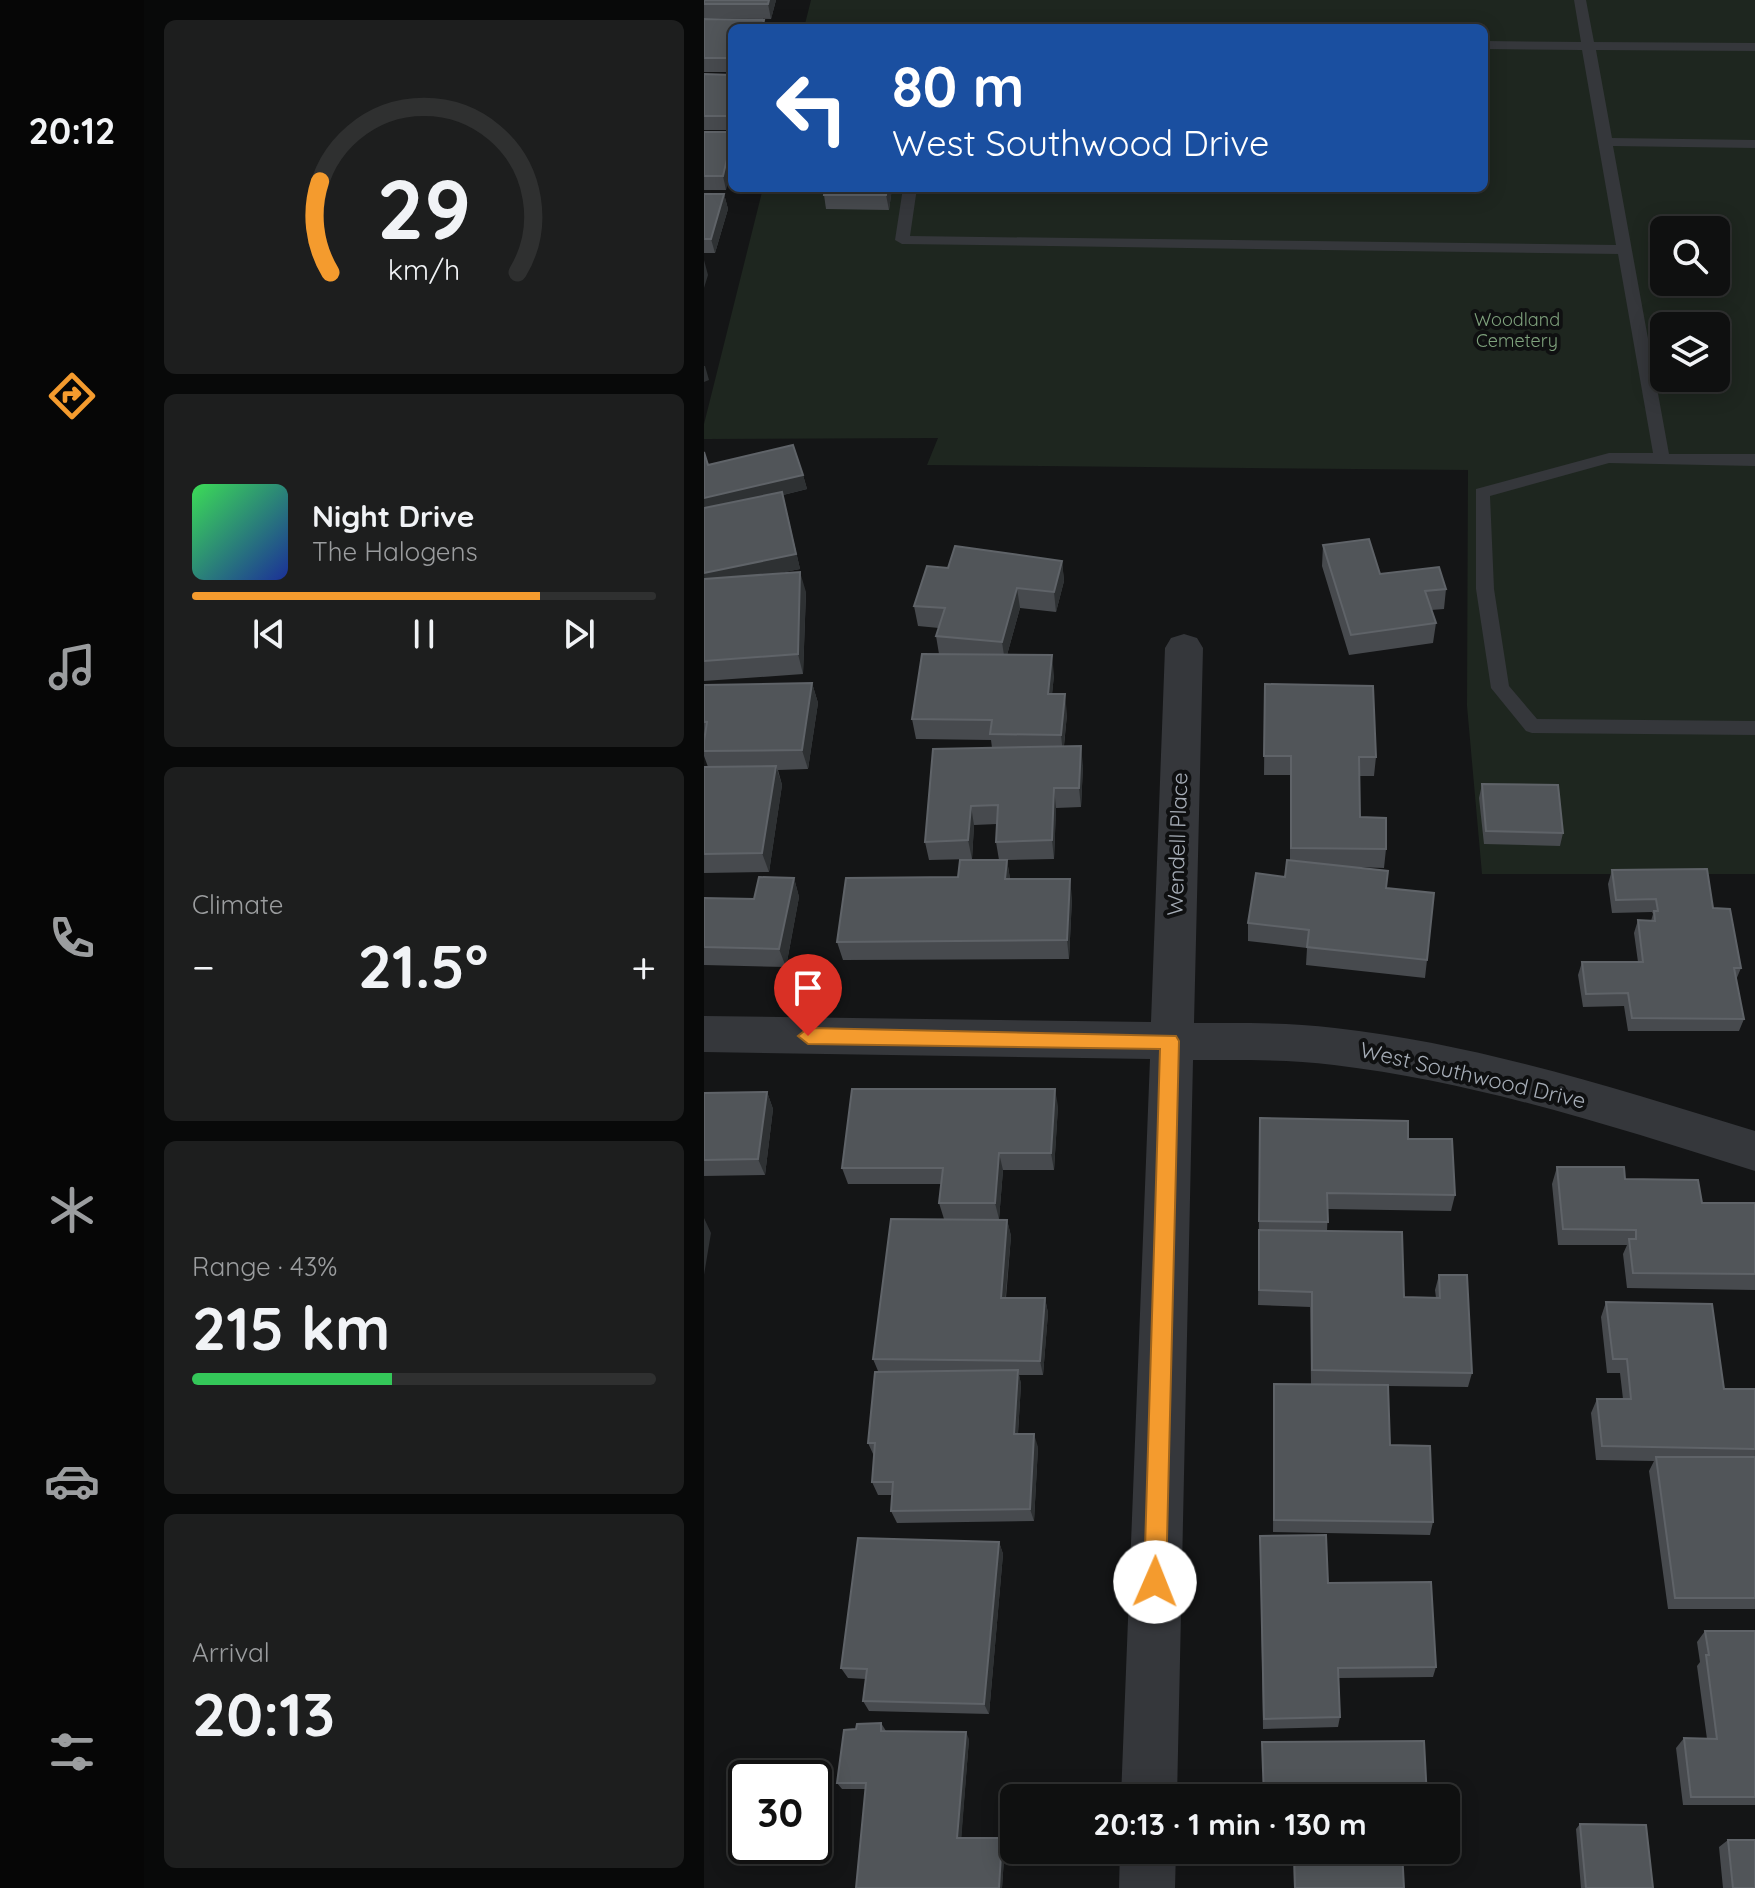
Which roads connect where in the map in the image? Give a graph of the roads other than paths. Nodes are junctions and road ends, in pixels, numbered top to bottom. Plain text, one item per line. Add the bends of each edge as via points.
1 (1580, 0) edge
2 (1488, 45) edge
3 (1589, 45) junction
4 (1755, 47) edge
5 (1605, 142) junction
6 (1755, 144) edge
7 (909, 192) edge
8 (1627, 250) junction
9 (1662, 459) junction
10 (1755, 460) edge
11 (1184, 648) dead end
12 (1755, 728) edge
13 (704, 1034) edge
14 (1169, 1041) junction
15 (1755, 1151) edge
16 (1149, 1784) edge
17 (1148, 1864) edge
18 (1147, 1888) edge

1 - 3 lane
2 - 3 lane
3 - 4 lane
3 - 5 lane
5 - 6 lane
5 - 8 lane
7 - 8 lane via 902,240
8 - 9 lane
9 - 10 lane
9 - 12 lane via 1609,458 1482,493 1485,589 1500,688 1532,726
11 - 14 street, Wendell Place
13 - 14 street, West Southwood Drive
14 - 15 street, West Southwood Drive via 1344,1047 1459,1068 1621,1109
14 - 16 street, Wendell Place
17 - 18 street

